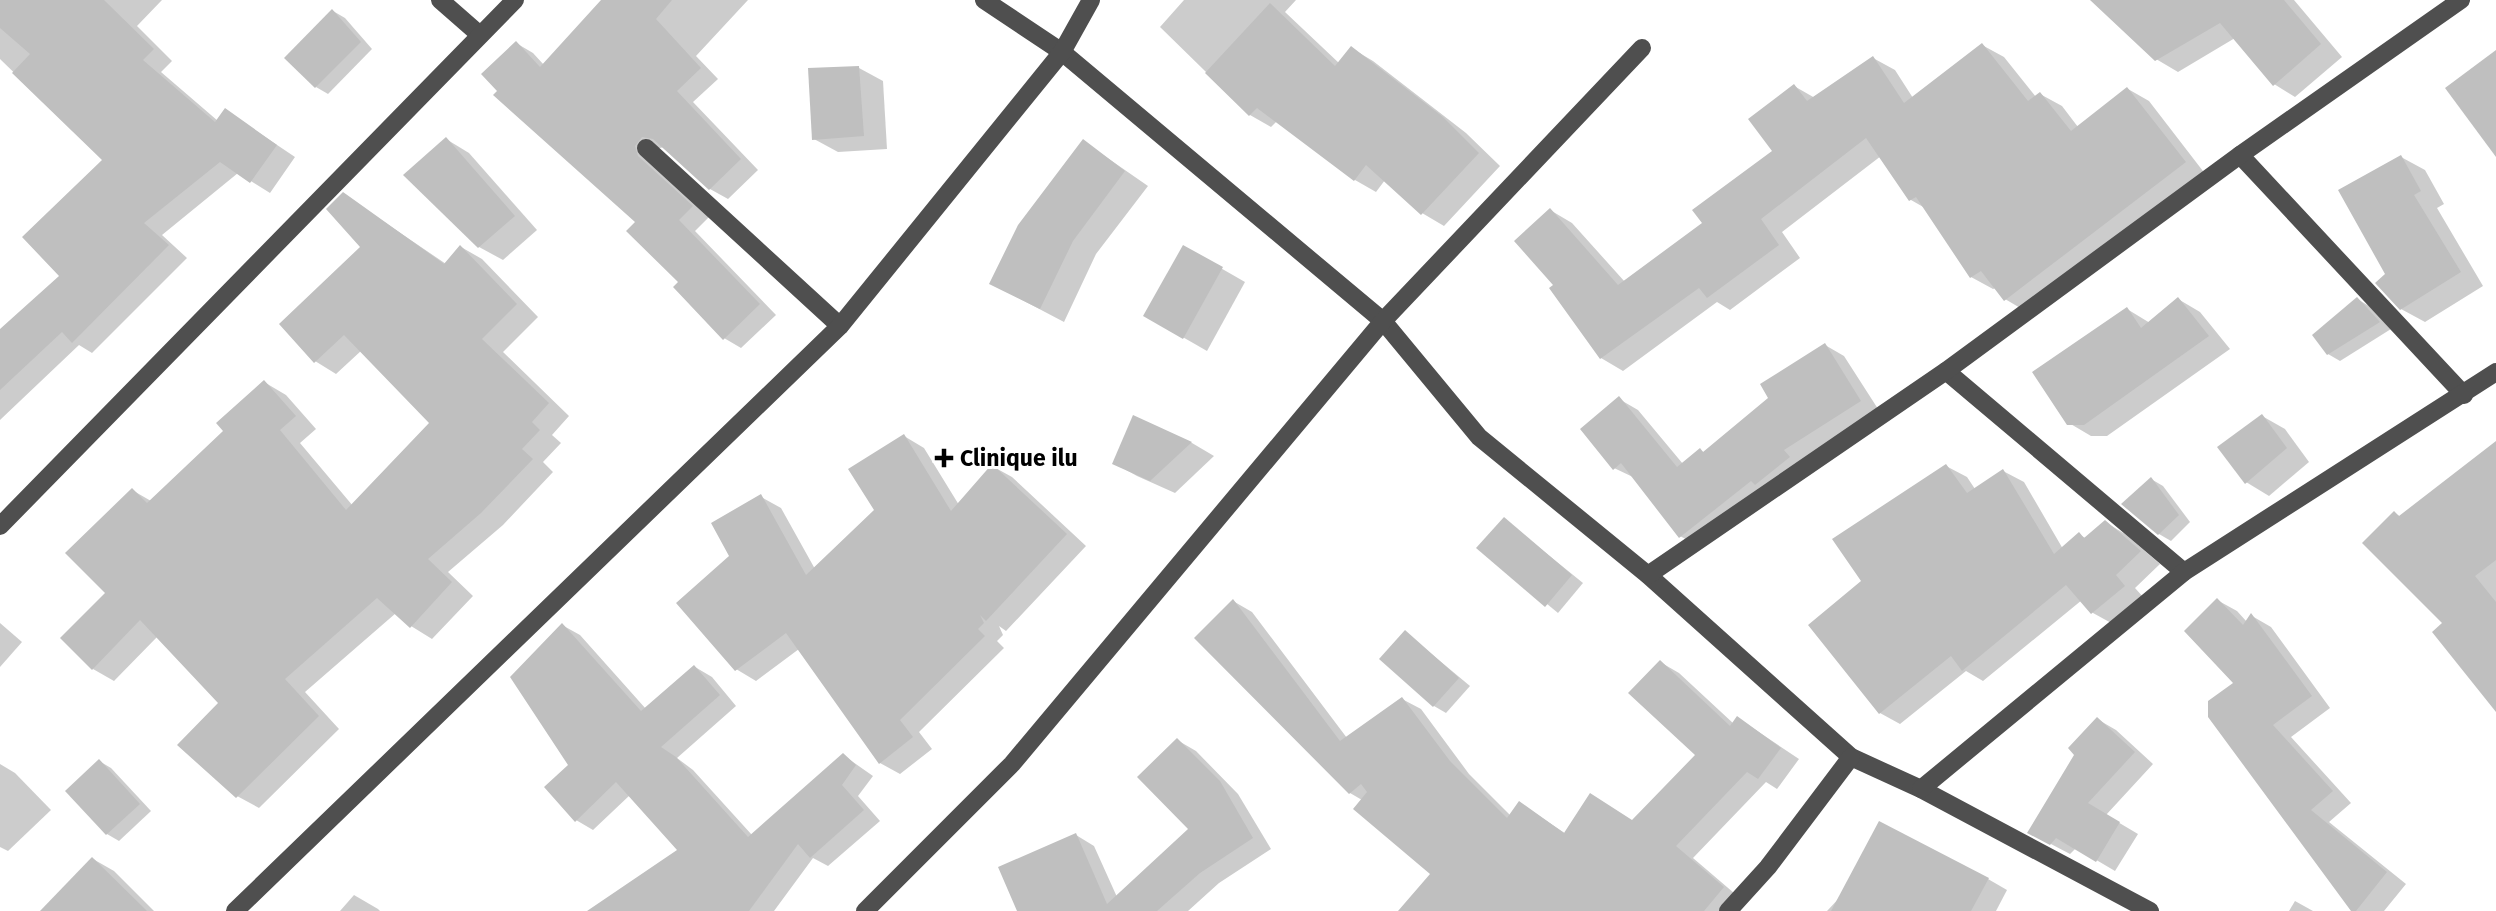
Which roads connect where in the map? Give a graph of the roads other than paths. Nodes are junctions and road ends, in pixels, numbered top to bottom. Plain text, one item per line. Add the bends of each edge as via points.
1 (440, 0) edge
2 (515, 0) edge
3 (984, 0) edge
4 (1091, 0) edge
5 (2461, 0) edge
6 (480, 35) junction
7 (1642, 48) dead end
8 (1062, 52) junction
9 (646, 148) dead end
10 (2240, 155) junction
11 (1383, 321) junction
12 (840, 326) junction
13 (1946, 371) junction
14 (2496, 372) edge
15 (2464, 395) junction
16 (0, 526) edge
17 (2184, 572) junction
18 (1648, 575) junction
19 (1851, 757) junction
20 (1921, 789) junction
21 (235, 911) edge
22 (865, 911) edge
23 (1728, 911) edge
24 (2150, 911) edge

1 - 6 street
2 - 6 street
3 - 8 street
4 - 8 street
5 - 10 street
6 - 16 street
7 - 11 street
8 - 11 street
8 - 12 street
9 - 12 street
10 - 13 street
10 - 15 street
11 - 18 street via 1479,437
11 - 22 street via 1012,764
12 - 21 street
13 - 17 street
13 - 18 street
14 - 15 street
15 - 17 street
17 - 20 street
18 - 19 street
19 - 20 street
19 - 23 street via 1768,867
20 - 24 street

